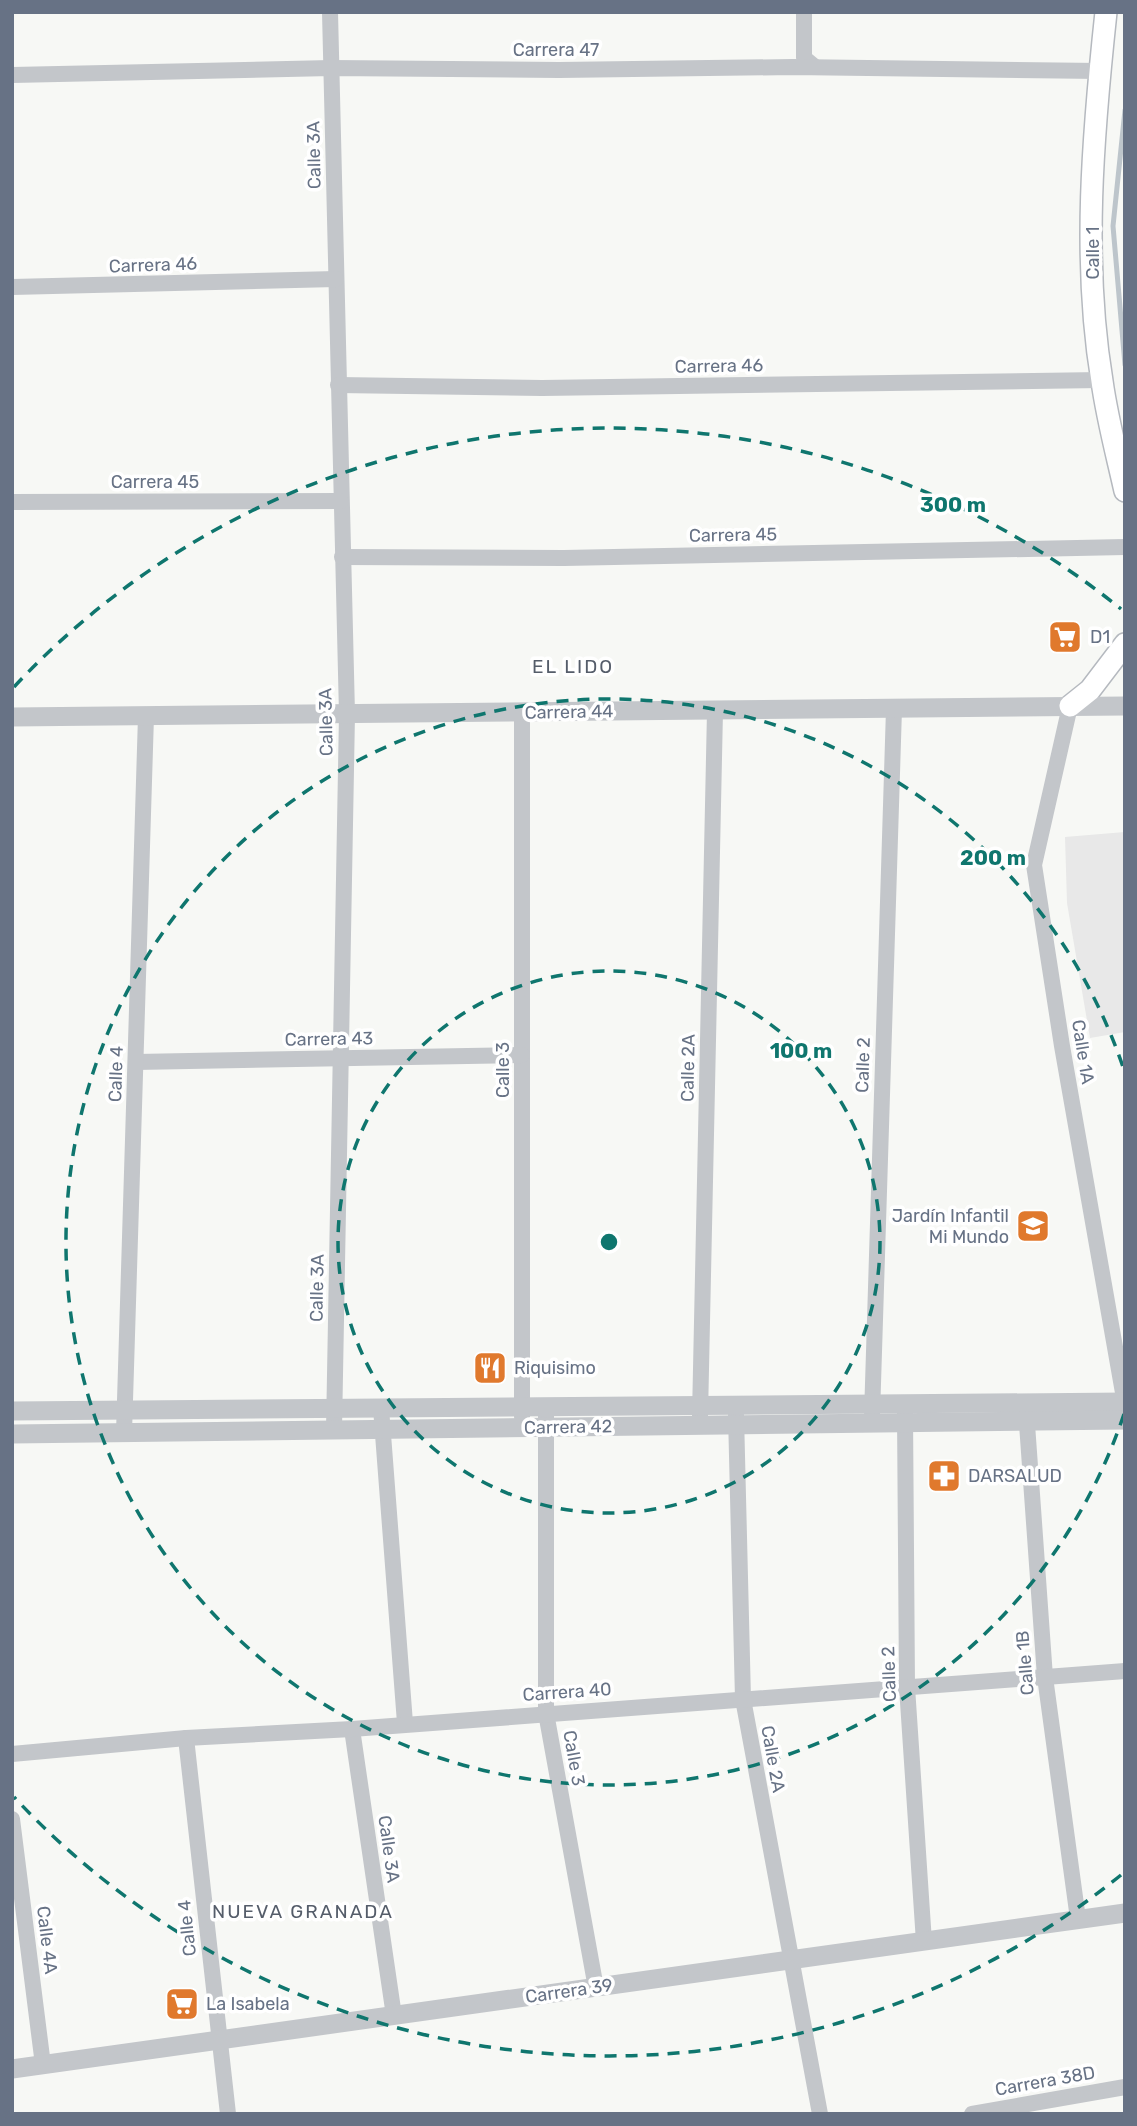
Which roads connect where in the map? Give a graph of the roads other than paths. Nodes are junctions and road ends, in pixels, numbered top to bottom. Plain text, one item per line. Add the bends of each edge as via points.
1 (330, 12) edge
2 (804, 12) edge
3 (1106, 12) edge
4 (804, 64) junction
5 (331, 68) junction
6 (1100, 71) junction
7 (12, 75) edge
8 (336, 279) junction
9 (12, 288) edge
10 (1101, 380) junction
11 (338, 385) junction
12 (1125, 491) edge
13 (341, 501) junction
14 (12, 502) edge
15 (1125, 547) edge
16 (342, 557) junction
17 (1125, 644) edge
18 (1070, 706) junction
19 (1125, 706) edge
20 (894, 709) junction
21 (715, 710) junction
22 (522, 712) junction
23 (347, 714) junction
24 (146, 716) junction
25 (12, 718) edge
26 (522, 1055) junction
27 (341, 1058) junction
28 (136, 1062) junction
29 (1125, 1403) edge
30 (522, 1407) junction
31 (546, 1407) junction
32 (382, 1408) junction
33 (335, 1409) junction
34 (125, 1410) junction
35 (12, 1411) edge
36 (1026, 1412) junction
37 (905, 1413) junction
38 (872, 1414) junction
39 (700, 1415) junction
40 (736, 1415) junction
41 (1125, 1420) edge
42 (545, 1427) junction
43 (522, 1428) junction
44 (334, 1430) junction
45 (382, 1430) junction
46 (124, 1433) junction
47 (12, 1434) edge
48 (1125, 1671) edge
49 (1045, 1677) junction
50 (907, 1687) junction
51 (743, 1699) junction
52 (546, 1713) junction
53 (405, 1723) junction
54 (352, 1729) junction
55 (186, 1738) junction
56 (12, 1754) edge
57 (12, 1819) edge
58 (1125, 1913) edge
59 (1078, 1919) junction
60 (924, 1942) junction
61 (789, 1961) junction
62 (596, 1987) junction
63 (394, 2016) junction
64 (219, 2040) junction
65 (43, 2065) junction
66 (12, 2069) edge
67 (1125, 2087) edge
68 (229, 2114) edge
69 (820, 2114) edge
70 (972, 2114) edge

1 - 5 street, Calle 3A
2 - 4 street
3 - 6 main road, Calle 1
4 - 5 street, Carrera 47 via 559,71
4 - 6 street, Carrera 47
5 - 7 street, Carrera 47
5 - 8 street, Calle 3A
6 - 10 main road, Calle 1 via 1093,286
8 - 9 street, Carrera 46
8 - 11 street, Calle 3A
10 - 11 street, Carrera 46 via 542,388
10 - 12 main road, Calle 1
11 - 13 street, Calle 3A
13 - 14 street, Carrera 45
13 - 16 street, Calle 3A
15 - 16 street, Carrera 45 via 564,558
16 - 23 street, Calle 3A
17 - 18 main road via 1090,690
18 - 19 street, Carrera 44
18 - 20 street, Carrera 44
18 - 29 street, Calle 1A via 1034,865
20 - 21 street, Carrera 44
20 - 38 street, Calle 2
21 - 22 street, Carrera 44
21 - 39 street, Calle 2A
22 - 23 street, Carrera 44
22 - 26 street, Calle 3
23 - 24 street, Carrera 44
23 - 27 street, Calle 3A
24 - 25 street, Carrera 44
24 - 28 street, Calle 4
26 - 27 street, Carrera 43
26 - 30 street, Calle 3
27 - 28 street, Carrera 43
27 - 33 street, Calle 3A
28 - 34 street, Calle 4
29 - 36 street, Carrera 42
30 - 31 street, Carrera 42
30 - 32 street, Carrera 42
30 - 43 street, Calle 3
31 - 39 street, Carrera 42
31 - 42 street, Calle 3
32 - 33 street, Carrera 42
32 - 45 street
33 - 34 street, Carrera 42
33 - 44 street, Calle 3A
34 - 35 street, Carrera 42
34 - 46 street, Calle 4
36 - 37 street, Carrera 42
36 - 41 street, Carrera 42
36 - 49 street, Calle 1B
37 - 38 street, Carrera 42
37 - 50 street, Calle 2
38 - 40 street, Carrera 42
39 - 40 street, Carrera 42
39 - 42 street, Carrera 42
40 - 51 street, Calle 2A
42 - 43 street, Carrera 42
42 - 52 street, Calle 3
43 - 45 street, Carrera 42
44 - 45 street, Carrera 42
44 - 46 street, Carrera 42
45 - 53 street
46 - 47 street, Carrera 42
48 - 49 street, Carrera 40
49 - 50 street, Carrera 40
49 - 59 street, Calle 1B
50 - 51 street, Carrera 40
50 - 60 street, Calle 2
51 - 52 street, Carrera 40
51 - 61 street, Calle 2A
52 - 53 street, Carrera 40
52 - 62 street, Calle 3
53 - 54 street, Carrera 40
54 - 55 street, Carrera 40
54 - 63 street, Calle 3A
55 - 56 street, Carrera 40
55 - 64 street, Calle 4
57 - 65 street, Calle 4A
58 - 59 street, Carrera 39
59 - 60 street, Carrera 39
60 - 61 street, Carrera 39
61 - 62 street, Carrera 39
61 - 69 street, Calle 2A
62 - 63 street, Carrera 39
63 - 64 street, Carrera 39
64 - 65 street, Carrera 39
64 - 68 street, Calle 4
65 - 66 street, Carrera 39
67 - 70 street, Carrera 38D

